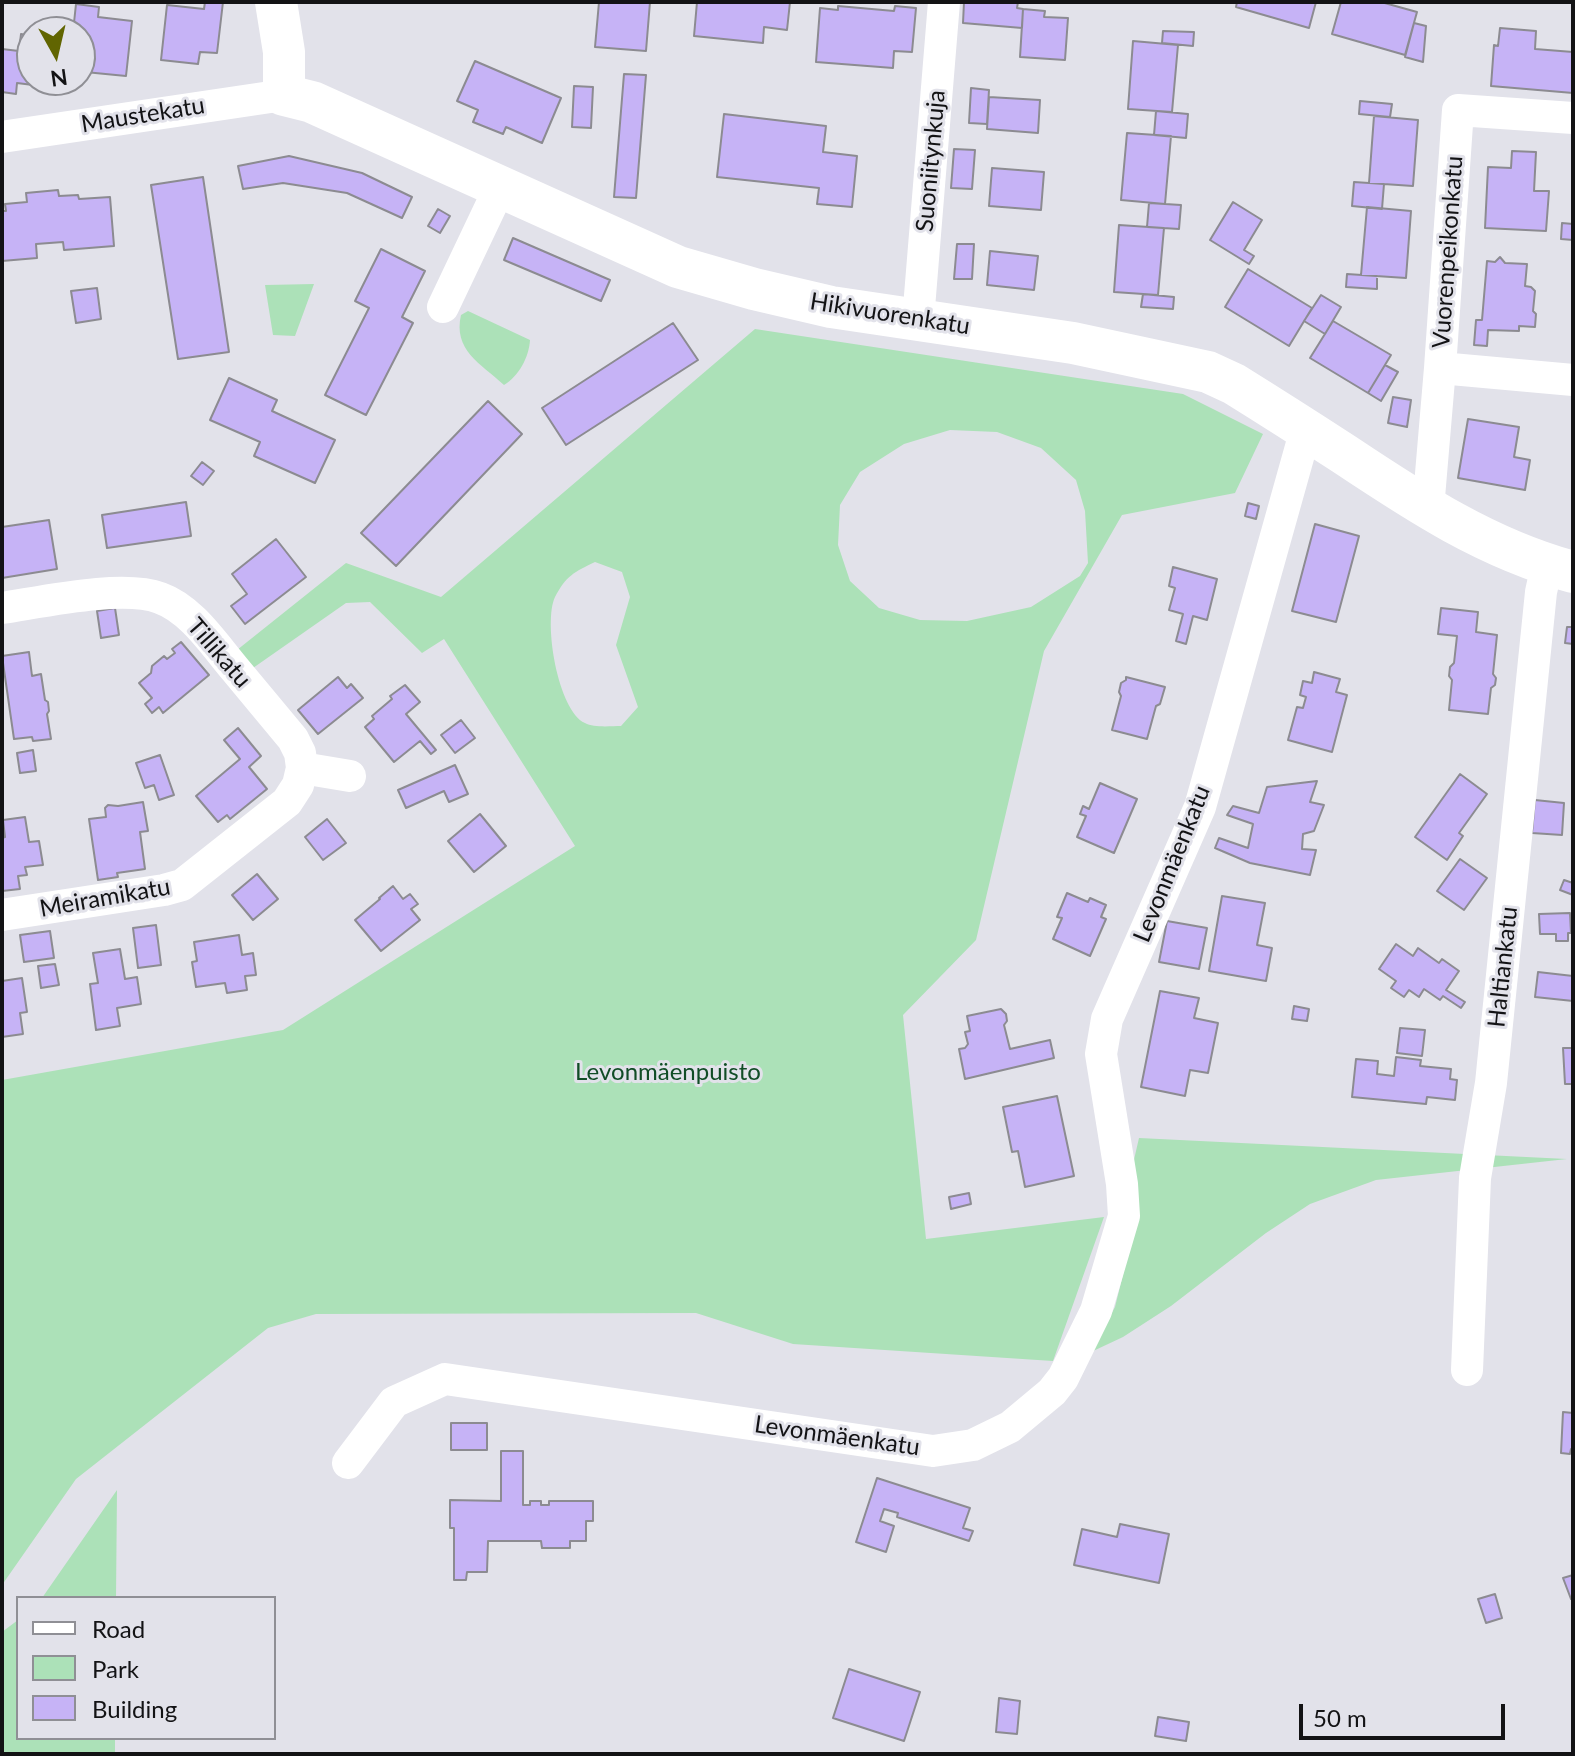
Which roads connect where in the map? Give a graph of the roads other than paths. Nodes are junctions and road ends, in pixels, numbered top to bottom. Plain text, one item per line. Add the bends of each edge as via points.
1 (276, 2) edge
2 (944, 2) edge
3 (284, 95) junction
4 (1573, 118) edge
5 (2, 137) edge
6 (500, 187) junction
7 (443, 307) dead end
8 (918, 320) junction
9 (1440, 368) junction
10 (1573, 380) edge
11 (1306, 429) junction
12 (1428, 509) junction
13 (1560, 569) edge
14 (2, 608) edge
15 (302, 768) junction
16 (350, 776) dead end
17 (2, 915) edge
18 (1467, 1370) dead end
19 (348, 1463) dead end

1 - 3 street
2 - 8 street, Suoniitynkuja
3 - 5 street, Maustekatu
3 - 6 street, Hikivuorenkatu via 312,102
4 - 9 street, Vuorenpeikonkatu via 1458,110
6 - 7 street
6 - 8 street, Hikivuorenkatu via 678,267 831,307
8 - 11 street, Hikivuorenkatu via 1073,343 1208,372
9 - 10 street
9 - 12 street, Vuorenpeikonkatu
11 - 12 street, Hikivuorenkatu
11 - 19 street, Levonmäenkatu via 1200,807 1107,1019 1101,1054 1124,1216 1096,1311 1052,1392 1010,1427 973,1445 933,1451 445,1379 394,1402
12 - 13 street, Hikivuorenkatu via 1497,545
13 - 18 street, Haltiankatu via 1541,592 1491,1083 1475,1178
14 - 15 street, Tillikatu via 137,593 175,605 206,634 293,739
15 - 16 street
15 - 17 street, Meiramikatu via 287,802 182,885

